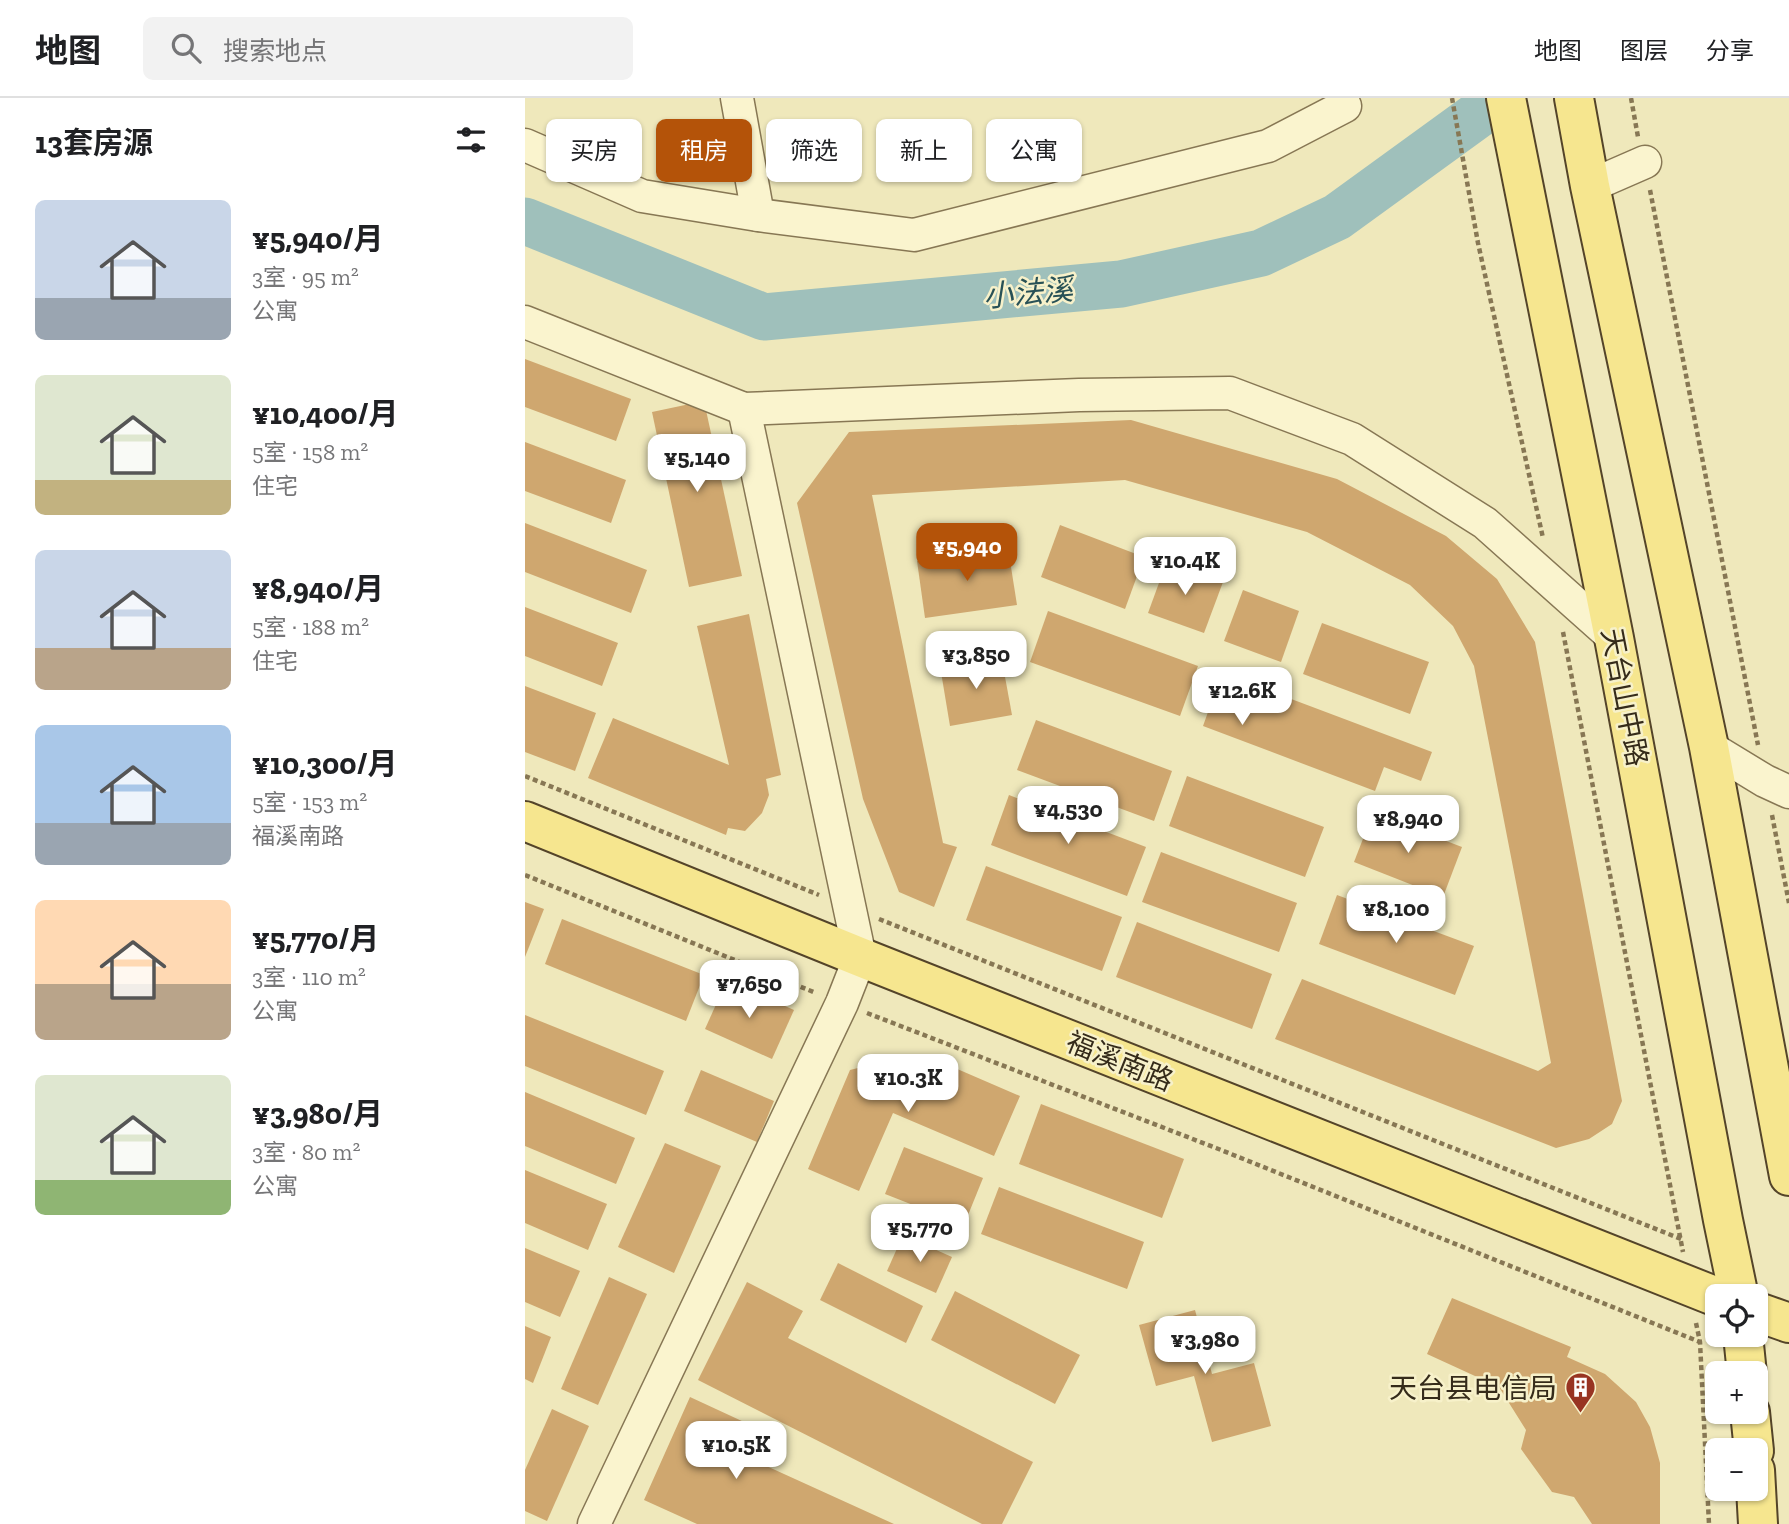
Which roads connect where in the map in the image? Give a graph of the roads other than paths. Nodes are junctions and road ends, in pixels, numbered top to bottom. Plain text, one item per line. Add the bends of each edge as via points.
1 (737, 98) edge
2 (1506, 98) edge
3 (1574, 98) edge
4 (1345, 106) dead end
5 (525, 145) edge
6 (1642, 149) road end
7 (1588, 175) junction
8 (758, 215) junction
9 (525, 322) edge
10 (744, 409) junction
11 (1614, 638) junction
12 (1709, 747) junction
13 (1777, 787) edge
14 (525, 821) edge
15 (860, 957) junction
16 (1789, 1176) edge
17 (1736, 1284) edge
18 (1702, 1292) edge
19 (1768, 1316) edge
20 (1789, 1323) edge
21 (1757, 1501) edge
22 (594, 1524) edge
23 (1758, 1524) edge

1 - 8 street
2 - 11 main road, 天台山中路
3 - 7 main road
4 - 8 street via 1268,146 914,235
5 - 8 street via 642,196
6 - 7 street
7 - 12 main road
9 - 10 street
10 - 11 street via 1230,393 1352,439 1485,523
10 - 15 street
11 - 17 main road, 天台山中路
12 - 13 street
12 - 16 main road
14 - 15 main road, 福溪南路
15 - 18 main road, 福溪南路
15 - 22 street
19 - 20 main road
21 - 23 main road

